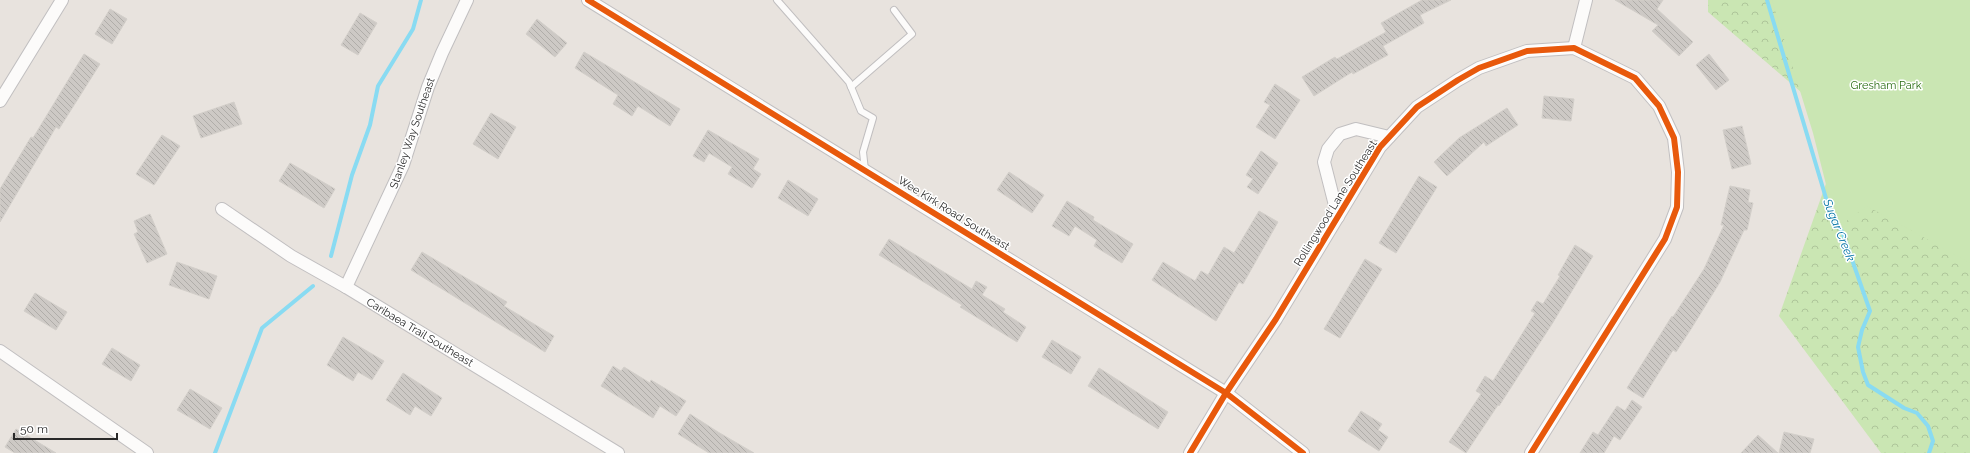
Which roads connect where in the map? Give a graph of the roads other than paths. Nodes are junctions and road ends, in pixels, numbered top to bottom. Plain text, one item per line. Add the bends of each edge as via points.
1 (62, 0) edge
2 (467, 0) edge
3 (588, 0) edge
4 (777, 0) edge
5 (1586, 0) edge
6 (602, 4) edge
7 (894, 10) dead end
8 (1574, 48) junction
9 (851, 87) junction
10 (0, 101) edge
11 (1389, 137) junction
12 (865, 170) junction
13 (222, 209) dead end
14 (1338, 217) junction
15 (346, 287) junction
16 (0, 351) edge
17 (1226, 392) junction
18 (147, 453) edge
19 (618, 453) edge
20 (1190, 453) edge
21 (1303, 453) edge
22 (1531, 453) edge

1 - 10 street
2 - 15 street, Stanley Way Southeast via 428,87 403,165
3 - 6 street, Wee Kirk Road Southeast
4 - 9 lane
5 - 8 street
6 - 12 street, Wee Kirk Road Southeast
7 - 9 lane via 912,34
8 - 11 street, Rollingwood Lane Southeast via 1527,51 1479,68 1418,107
8 - 22 street, Rollingwood Lane Southeast via 1635,78 1659,106 1674,138 1678,172 1677,207 1665,239
9 - 12 lane via 861,111 873,118 863,152
11 - 14 street, Rollingwood Lane Southeast via 1380,147
11 - 14 street via 1356,129 1340,134 1328,149 1324,162
12 - 17 street, Wee Kirk Road Southeast
13 - 15 street, Caribaea Trail Southeast via 291,256
14 - 17 street, Rollingwood Lane Southeast via 1276,319
15 - 19 street, Caribaea Trail Southeast
16 - 18 street
17 - 20 street, Rollingwood Lane Southeast
17 - 21 street, Wee Kirk Road Southeast

